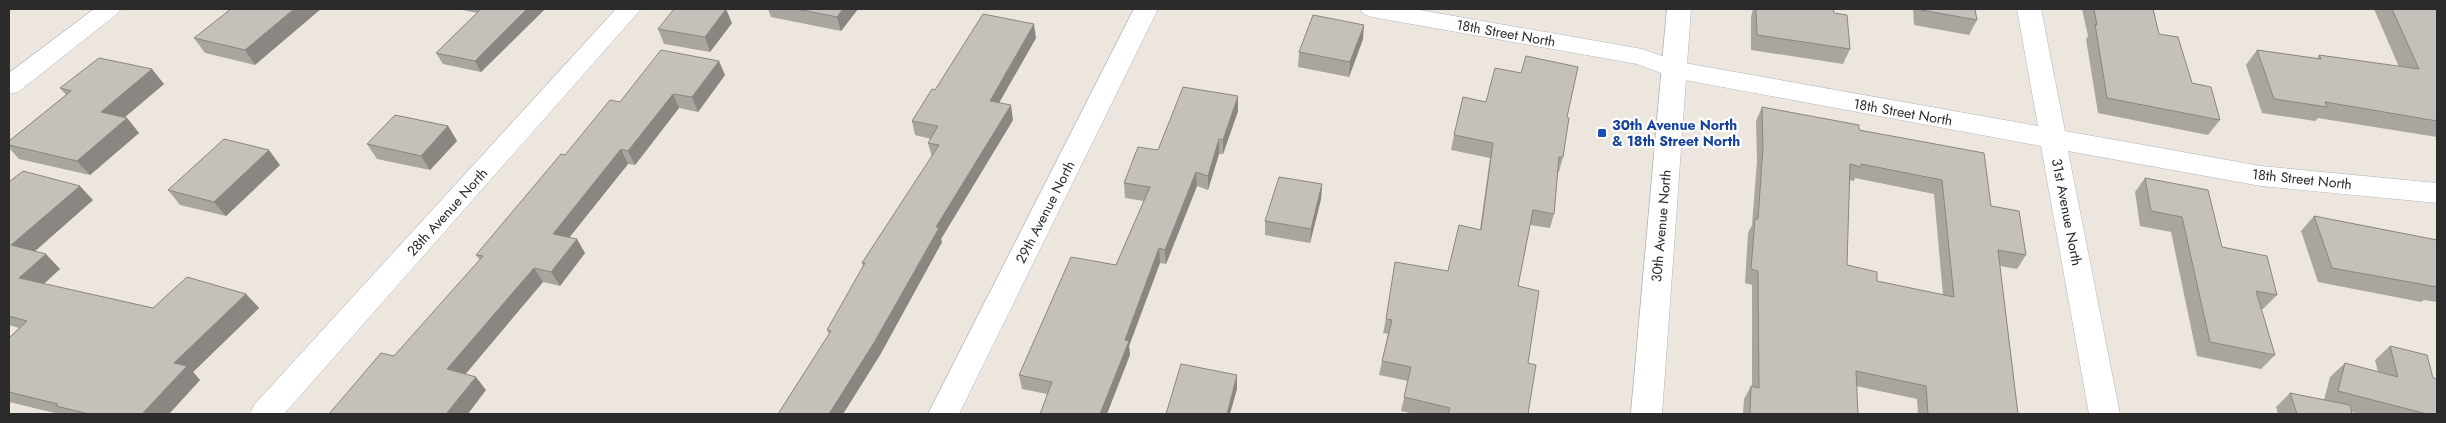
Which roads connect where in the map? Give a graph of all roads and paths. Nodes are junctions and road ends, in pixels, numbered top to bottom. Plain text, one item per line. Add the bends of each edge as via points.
1 (109, 9) edge
2 (629, 9) edge
3 (1146, 9) edge
4 (1372, 9) edge
5 (1679, 9) edge
6 (2029, 9) edge
7 (1674, 70) junction
8 (9, 86) edge
9 (2053, 140) junction
10 (2437, 193) edge
11 (265, 414) edge
12 (943, 414) edge
13 (1646, 414) edge
14 (2104, 414) edge

1 - 8 street
2 - 11 street, 28th Avenue North
3 - 12 street, 29th Avenue North
4 - 7 street, 18th Street North via 1642,57
5 - 7 street, 30th Avenue North
6 - 9 street, 31st Avenue North
7 - 9 street, 18th Street North
7 - 13 street, 30th Avenue North
9 - 10 street, 18th Street North via 2261,176
9 - 14 street, 31st Avenue North

